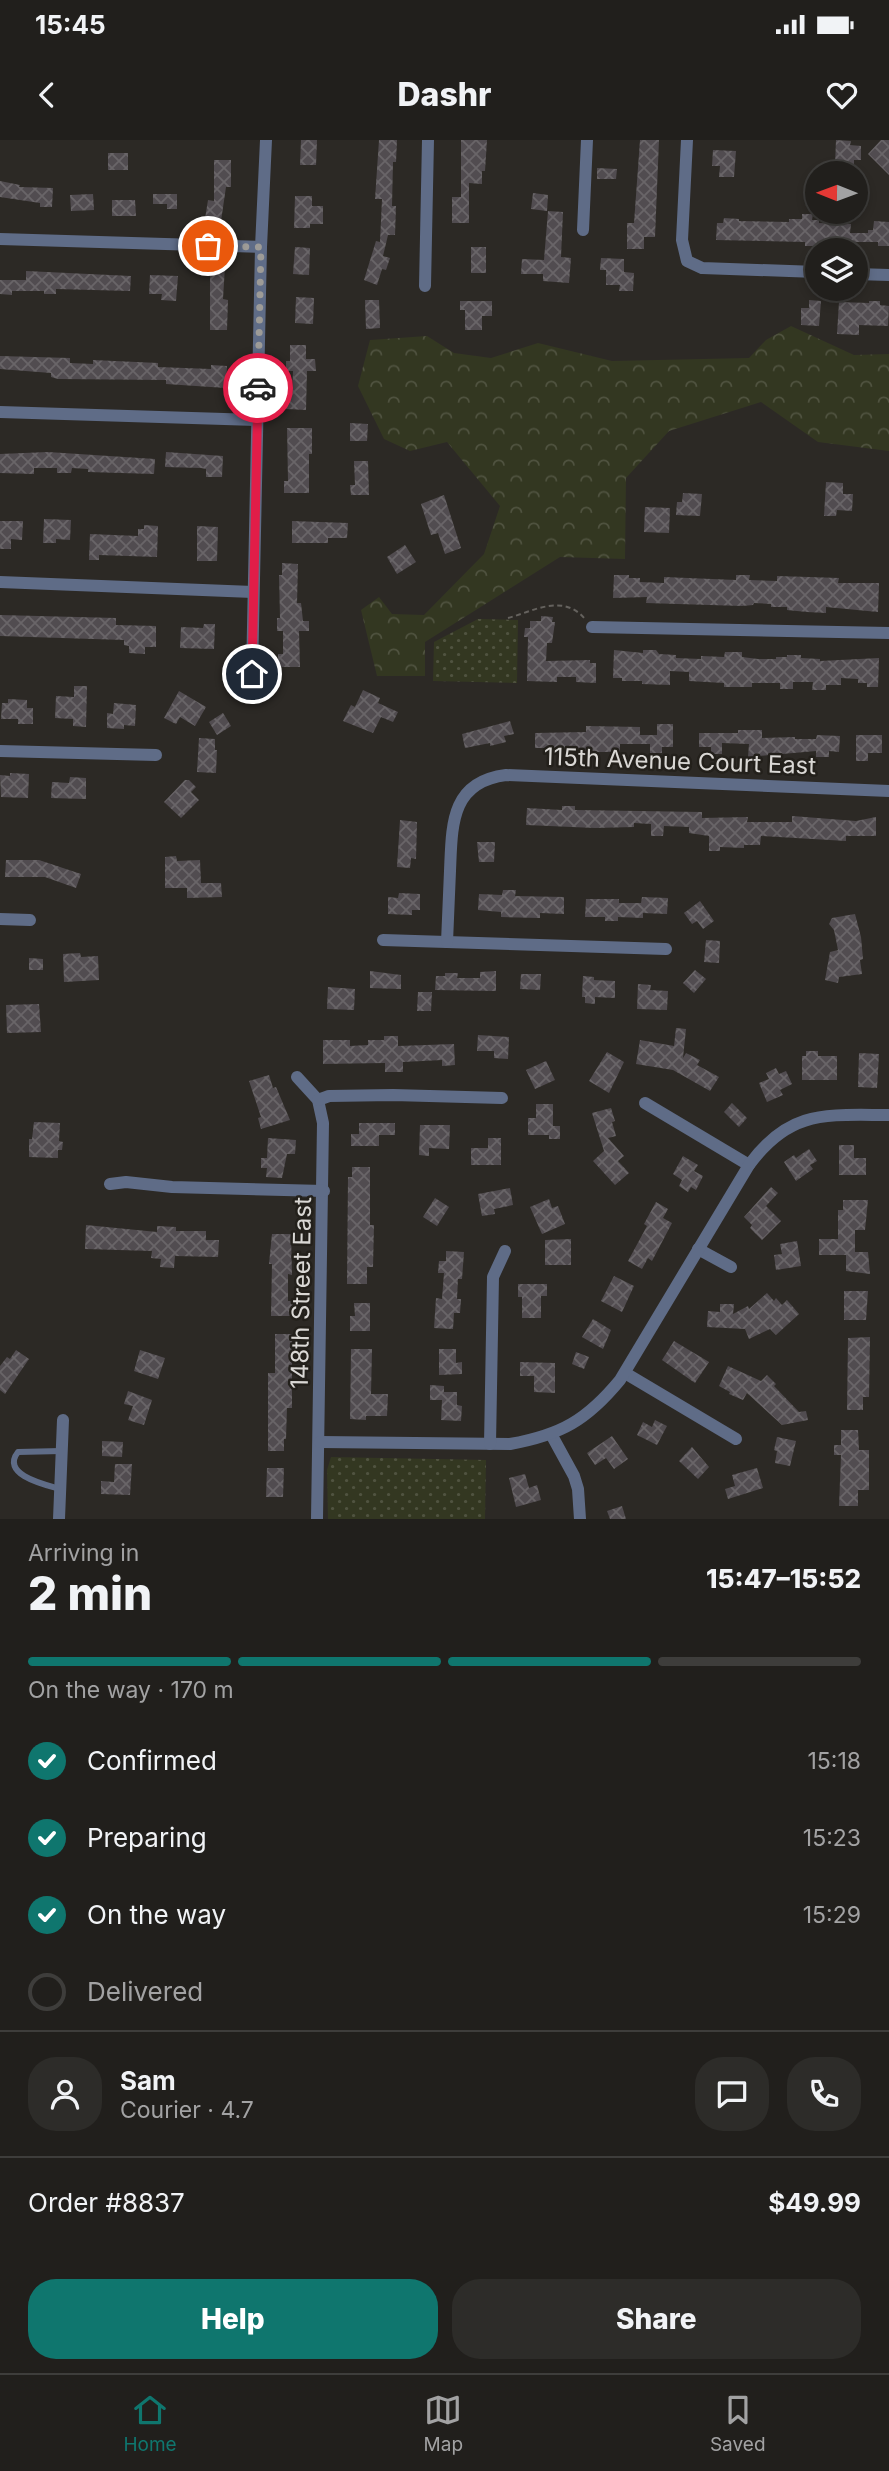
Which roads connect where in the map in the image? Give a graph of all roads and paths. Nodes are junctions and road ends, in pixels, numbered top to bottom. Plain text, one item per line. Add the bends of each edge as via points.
1 (266, 140) edge
2 (428, 140) edge
3 (587, 140) edge
4 (687, 140) edge
5 (583, 230) dead end
6 (0, 239) edge
7 (261, 247) junction
8 (805, 272) edge
9 (868, 274) edge
10 (889, 275) edge
11 (425, 286) dead end
12 (0, 412) edge
13 (257, 420) junction
14 (0, 582) edge
15 (253, 592) junction
16 (508, 618) dead end
17 (592, 627) joint
18 (889, 633) edge
19 (252, 674) dead end
20 (0, 751) edge
21 (156, 755) dead end
22 (889, 791) edge
23 (0, 919) edge
24 (30, 920) dead end
25 (383, 940) dead end
26 (447, 942) junction
27 (667, 949) dead end
28 (297, 1077) dead end
29 (502, 1098) dead end
30 (318, 1100) junction
31 (645, 1103) dead end
32 (889, 1115) edge
33 (749, 1165) junction
34 (110, 1184) dead end
35 (324, 1191) junction
36 (698, 1250) junction
37 (505, 1251) dead end
38 (731, 1267) dead end
39 (625, 1373) junction
40 (63, 1420) dead end
41 (551, 1434) junction
42 (736, 1439) dead end
43 (320, 1442) junction
44 (489, 1444) junction
45 (62, 1451) junction
46 (60, 1489) junction
47 (59, 1519) edge
48 (317, 1519) edge
49 (580, 1519) edge

1 - 7 street
2 - 11 street
3 - 5 street
4 - 8 street via 682,240 687,261 702,268
6 - 7 street
7 - 13 street
9 - 10 street
12 - 13 street
13 - 15 street
14 - 15 street
15 - 19 street
16 - 17 path via 537,607 563,606 575,608
17 - 18 street
20 - 21 street
22 - 26 street, 115th Avenue Court East via 506,775 488,779 472,788 457,808 452,826
23 - 24 street
25 - 26 street
26 - 27 street
28 - 30 street
29 - 30 street via 393,1095
30 - 35 street, 148th Street East
31 - 33 street
32 - 33 street via 826,1115 797,1122 769,1140
33 - 36 street
34 - 35 street
35 - 43 street, 148th Street East
36 - 38 street
36 - 39 street
37 - 44 street via 493,1277
39 - 41 street via 596,1407
39 - 42 street
40 - 45 street
41 - 44 street
41 - 49 street via 575,1476
43 - 44 street
43 - 48 street, 148th Street East
45 - 46 street
45 - 46 lane via 18,1452 12,1458 20,1478
46 - 47 street

